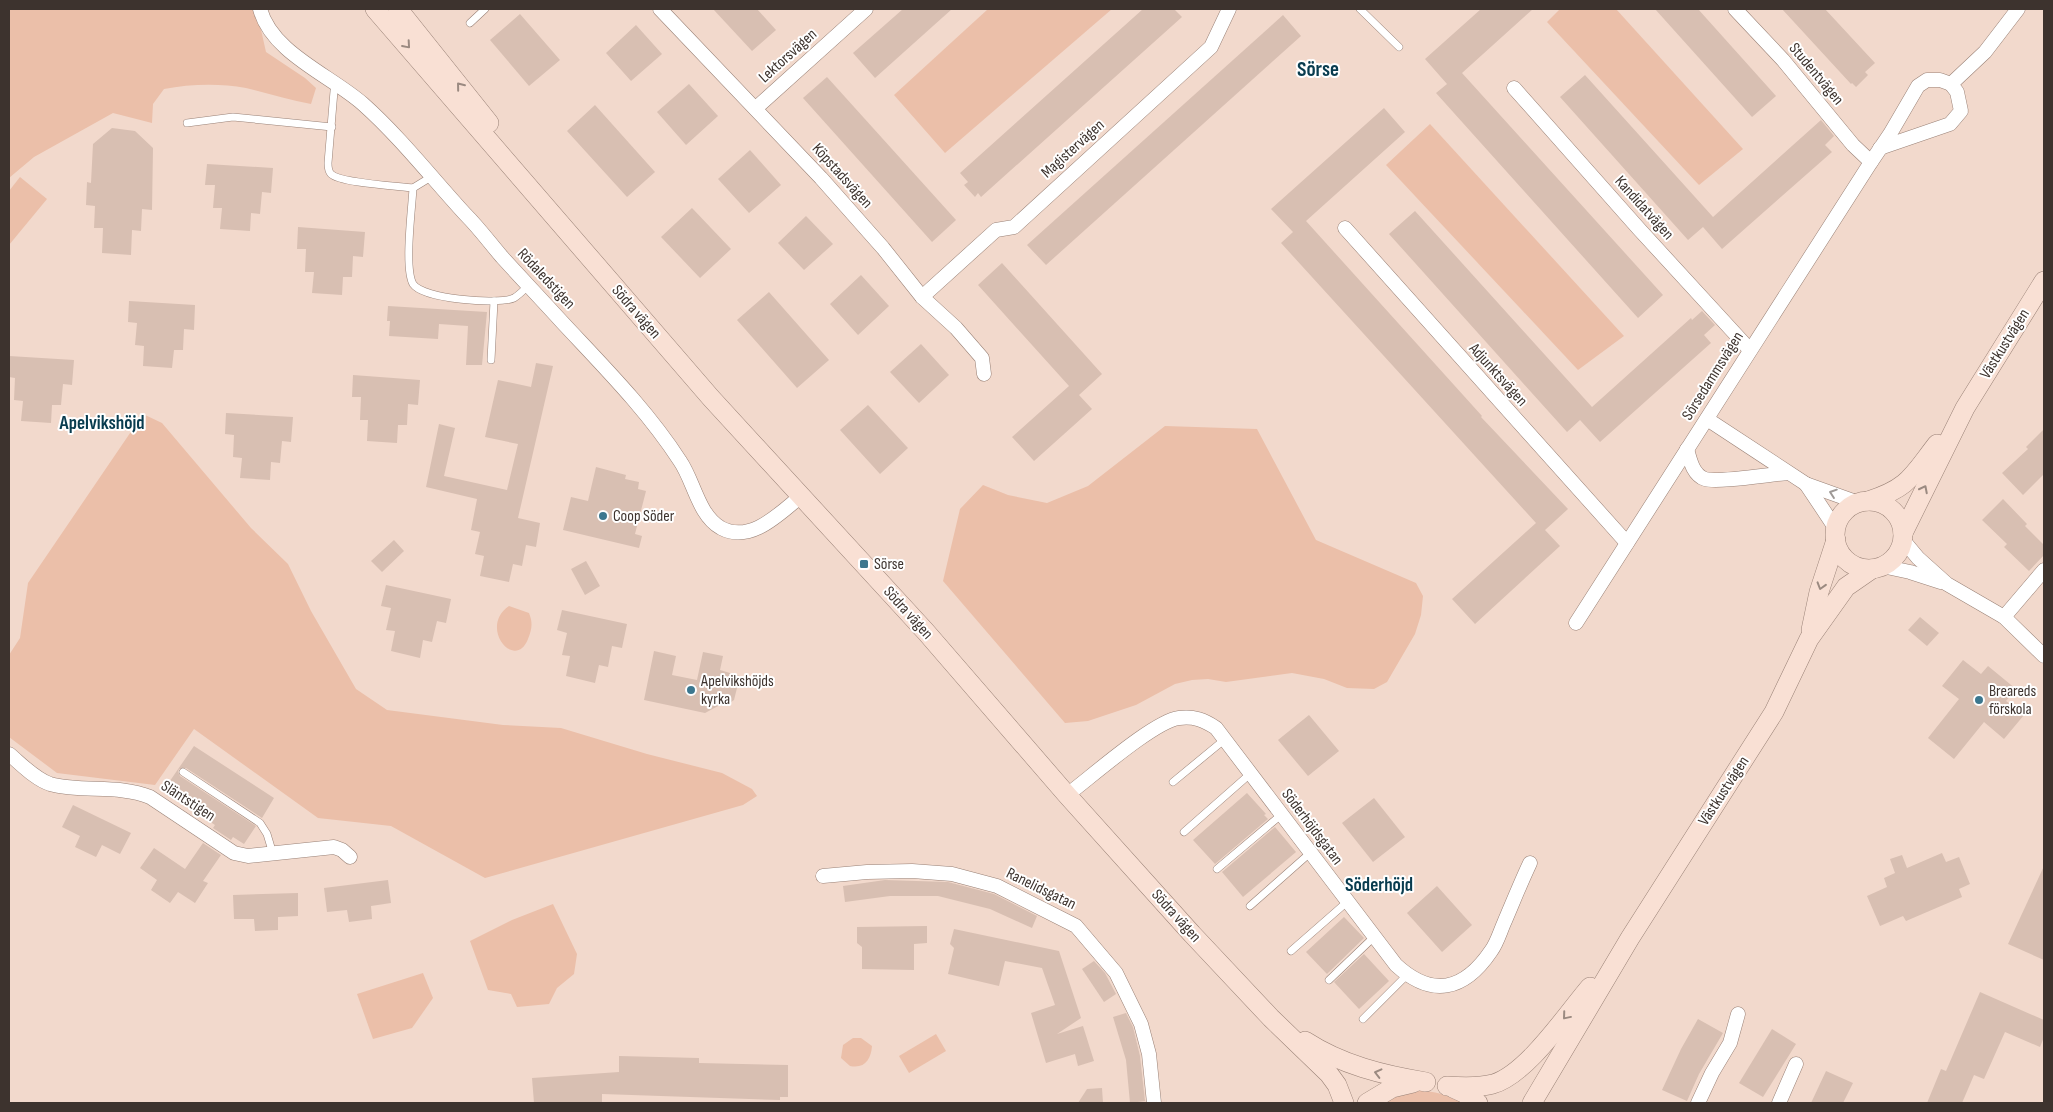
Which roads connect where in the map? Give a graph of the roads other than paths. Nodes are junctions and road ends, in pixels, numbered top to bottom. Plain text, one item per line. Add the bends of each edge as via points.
1 (260, 9) edge
2 (375, 9) edge
3 (398, 9) edge
4 (485, 9) edge
5 (660, 9) edge
6 (866, 9) edge
7 (1229, 9) edge
8 (1360, 9) edge
9 (1735, 9) edge
10 (2018, 9) edge
11 (470, 23) dead end
12 (1399, 47) dead end
13 (337, 84) junction
14 (1951, 84) junction
15 (1514, 88) dead end
16 (756, 108) junction
17 (187, 123) dead end
18 (332, 127) junction
19 (1880, 148) junction
20 (1870, 162) junction
21 (431, 176) junction
22 (527, 184) junction
23 (413, 188) junction
24 (1345, 228) dead end
25 (2044, 281) edge
26 (529, 285) junction
27 (922, 296) junction
28 (494, 301) junction
29 (1750, 350) junction
30 (491, 360) dead end
31 (984, 374) dead end
32 (1966, 408) junction
33 (1707, 419) junction
34 (1687, 449) junction
35 (1788, 473) junction
36 (1806, 484) junction
37 (800, 496) junction
38 (1864, 502) junction
39 (1836, 534) junction
40 (1903, 537) junction
41 (1627, 543) junction
42 (1877, 568) junction
43 (2044, 570) edge
44 (1946, 584) junction
45 (2004, 617) junction
46 (1576, 623) dead end
47 (1809, 639) junction
48 (2044, 656) edge
49 (1224, 740) junction
50 (9, 754) edge
51 (183, 772) dead end
52 (1250, 774) junction
53 (1173, 782) dead end
54 (1067, 795) junction
55 (1281, 815) junction
56 (1184, 832) dead end
57 (1310, 853) junction
58 (273, 854) junction
59 (350, 857) dead end
60 (1530, 862) dead end
61 (1217, 869) dead end
62 (823, 876) dead end
63 (1347, 902) junction
64 (1250, 906) dead end
65 (1375, 936) junction
66 (1630, 938) junction
67 (1291, 951) dead end
68 (1407, 975) junction
69 (1329, 980) dead end
70 (1738, 1014) dead end
71 (1272, 1018) junction
72 (1363, 1019) dead end
73 (1796, 1064) dead end
74 (1426, 1082) junction
75 (1447, 1086) junction
76 (1154, 1103) edge
77 (1344, 1103) edge
78 (1367, 1103) edge
79 (1478, 1103) edge
80 (1532, 1103) edge
81 (1698, 1103) edge
82 (1779, 1103) edge

1 - 13 street, Rödaledstigen via 265,24 282,45
2 -> 22 street, Södra vägen
22 -> 3 street, Södra vägen via 478,107
4 - 11 lane
5 - 16 street, Köpstadsvägen
6 - 16 street, Lektorsvägen
7 - 27 street, Magistervägen via 1211,47 1014,226 996,230
8 - 12 lane
9 - 20 street, Studentvägen
10 - 14 street via 1985,52
13 - 18 lane
13 - 21 street, Rödaledstigen via 363,104
14 - 19 street, Sörsedammsvägen via 1927,80 1918,86
14 - 19 street via 1957,92 1961,111 1950,124
15 - 29 street, Kandidatvägen
16 - 27 street, Köpstadsvägen via 877,241
17 - 18 lane via 232,117
18 - 23 lane via 328,163 333,176
19 - 20 street, Sörsedammsvägen
20 - 29 street, Sörsedammsvägen
21 - 23 lane
21 - 26 street, Rödaledstigen
22 - 37 street, Södra vägen
23 - 28 lane via 408,267 413,283 420,291 435,296
24 - 41 street, Adjunktsvägen
25 - 32 street, Västkustvägen
26 - 28 lane via 513,298
26 - 37 street, Rödaledstigen via 664,437 714,523 727,530 749,532 777,516
27 - 31 street, Köpstadsvägen via 982,358
28 - 30 lane
29 - 33 street, Sörsedammsvägen
32 - 38 street, Västkustvägen via 1909,482
40 -> 32 street, Västkustvägen
33 - 34 street, Sörsedammsvägen
33 - 35 street
34 - 35 street via 1696,473 1704,479
34 - 41 street, Sörsedammsvägen
35 - 36 street
38 -> 36 street
36 - 39 street
37 - 54 street, Södra vägen via 926,632
38 - 39 street via 1848,508 1840,518
38 - 40 street via 1881,504 1892,510 1900,521
39 - 42 street via 1839,550 1853,565
39 -> 47 street, Västkustvägen
40 - 42 street via 1896,556
40 - 44 street via 1918,558
41 - 46 street, Sörsedammsvägen
42 - 44 street via 1910,572
42 - 47 street, Västkustvägen via 1846,587
43 - 45 street
44 - 45 street
45 - 48 street
47 - 66 street, Västkustvägen via 1774,712
49 - 52 street, Söderhöjdsgatan
49 - 53 lane
49 - 54 street, Söderhöjdsgatan via 1216,728 1199,718 1177,718 1144,736
50 - 58 street, Släntstigen via 49,783 135,791 150,797 234,852 248,856
51 - 58 lane via 260,823 268,834
52 - 55 street, Söderhöjdsgatan
52 - 56 lane
54 - 71 street, Södra vägen
55 - 57 street, Söderhöjdsgatan
55 - 61 lane
57 - 63 street, Söderhöjdsgatan
57 - 64 lane
58 - 59 street, Släntstigen via 334,847
60 - 68 street, Söderhöjdsgatan via 1492,950 1471,975 1447,986 1420,982
62 - 76 street, Ranelidsgatan via 912,871 952,874 997,886 1076,926 1116,973 1141,1024 1149,1054
63 - 65 street, Söderhöjdsgatan
63 - 67 lane
65 - 68 street, Söderhöjdsgatan
65 - 69 lane
66 -> 75 street, Västkustvägen via 1516,1072 1495,1084
66 - 80 street, Västkustvägen
68 - 72 lane
70 - 81 street via 1730,1043
74 -> 71 street, Södra vägen via 1380,1073 1340,1060 1320,1051
71 - 77 street, Södra vägen via 1329,1074
73 - 82 street
74 - 75 street, Södra vägen
74 - 78 street via 1392,1088
75 - 79 street

